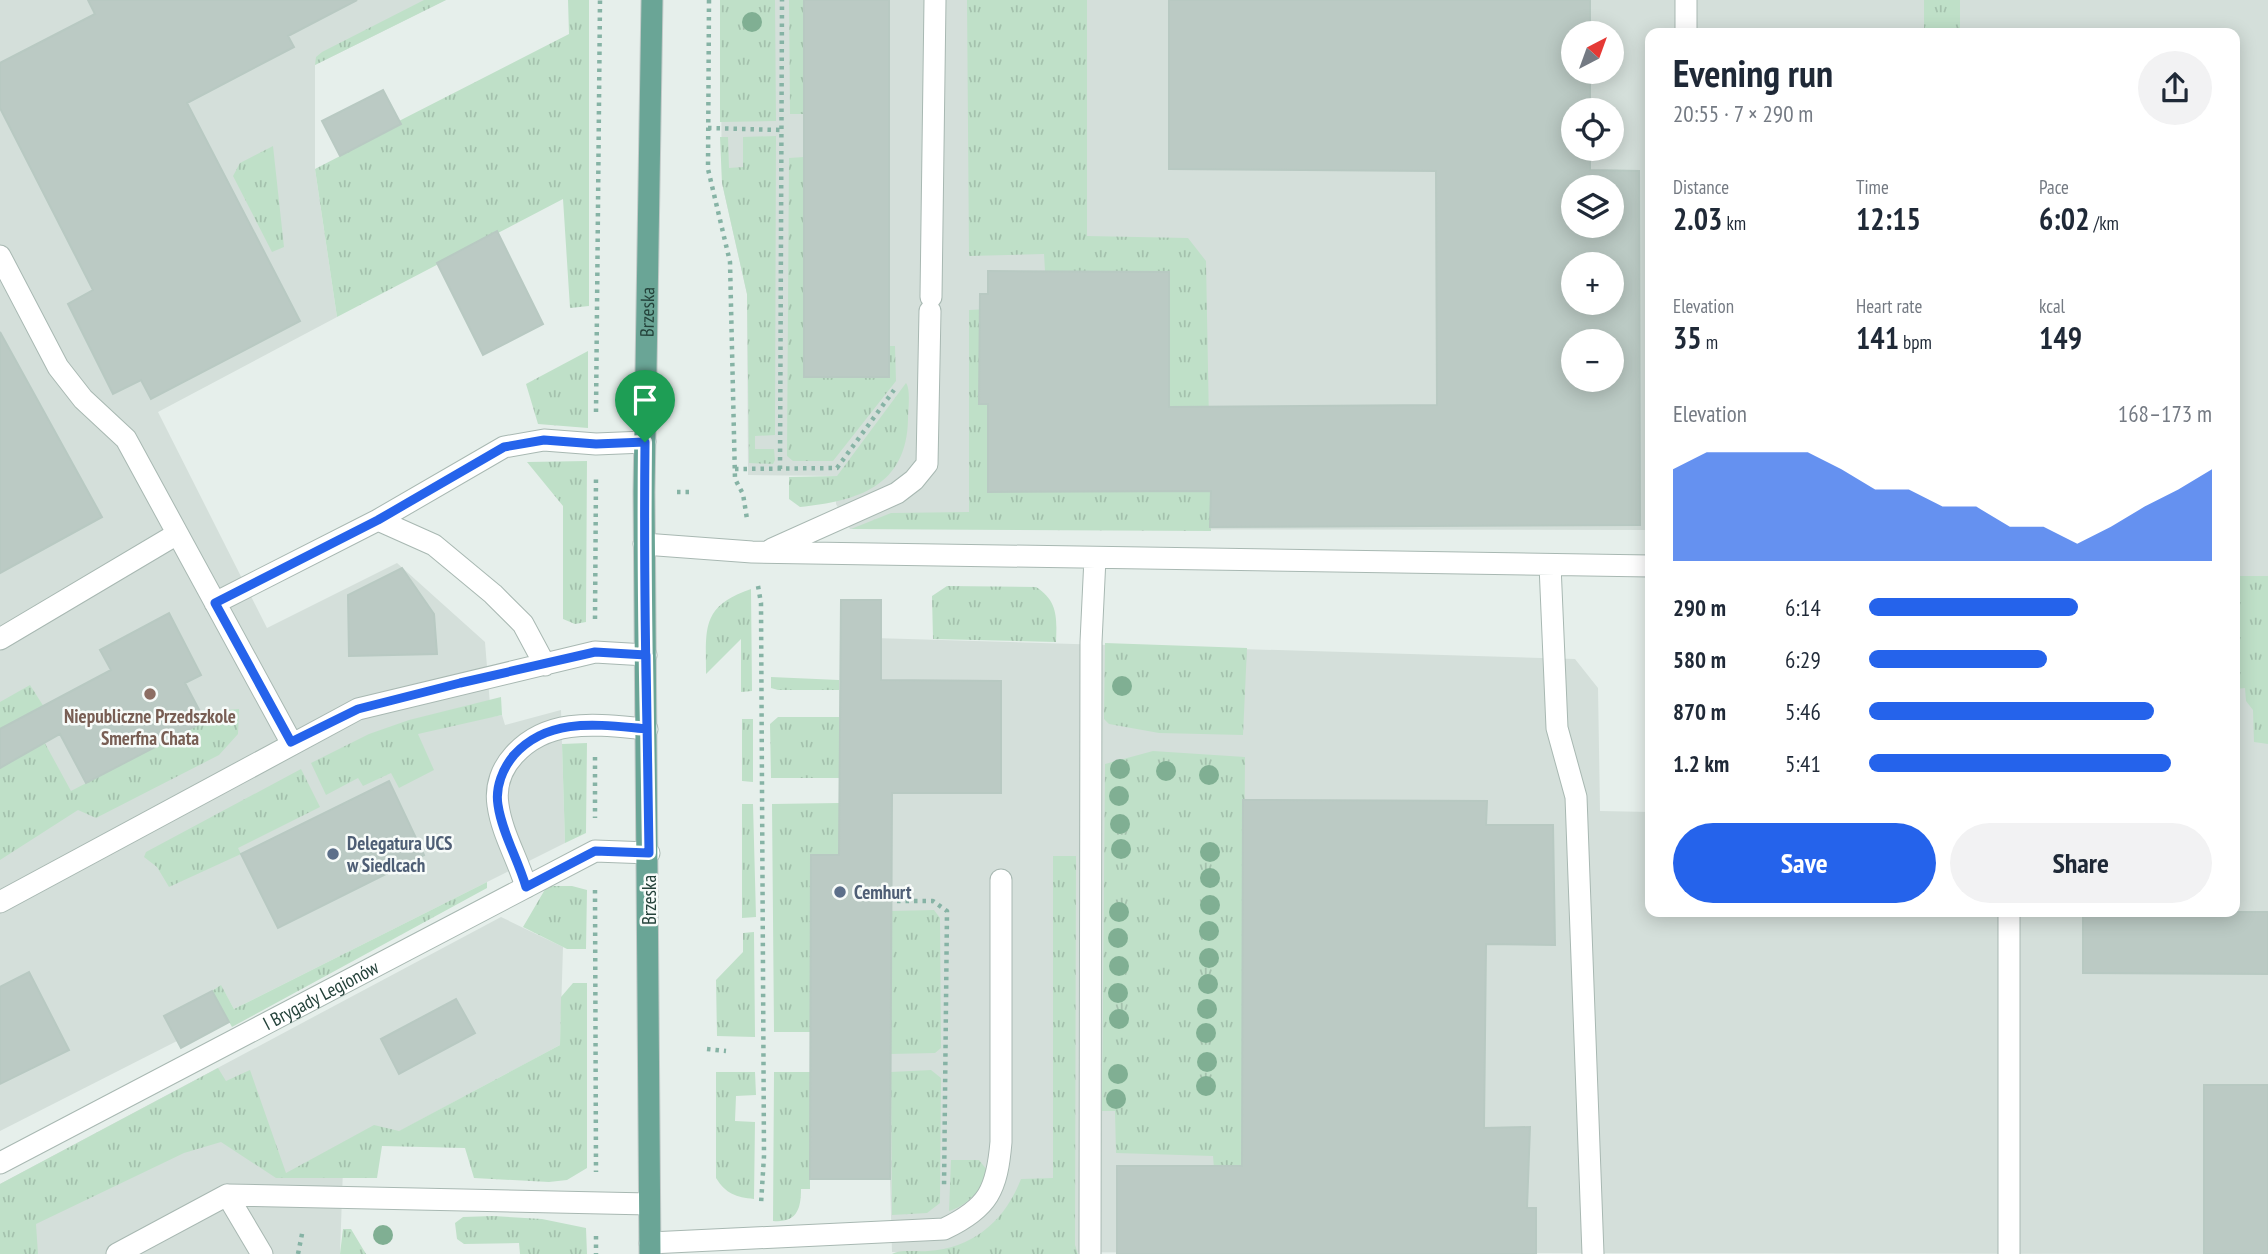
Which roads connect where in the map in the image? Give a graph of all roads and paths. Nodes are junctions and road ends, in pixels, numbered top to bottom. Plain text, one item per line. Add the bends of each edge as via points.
1 (653, 0) edge
2 (709, 0) edge
3 (782, 0) edge
4 (935, 0) edge
5 (1686, 0) edge
6 (1686, 28) edge
7 (708, 128) junction
8 (781, 130) junction
9 (0, 256) edge
10 (902, 379) dead end
11 (645, 442) junction
12 (735, 469) junction
13 (780, 469) junction
14 (378, 520) junction
15 (177, 534) junction
16 (644, 544) junction
17 (760, 552) junction
18 (1094, 558) junction
19 (1550, 565) junction
20 (1645, 566) edge
21 (215, 603) junction
22 (0, 639) edge
23 (646, 655) junction
24 (545, 665) junction
25 (647, 729) junction
26 (291, 742) junction
27 (649, 853) junction
28 (1001, 880) dead end
29 (526, 887) junction
30 (0, 901) edge
31 (897, 901) dead end
32 (2009, 917) edge
33 (706, 1049) dead end
34 (726, 1051) dead end
35 (0, 1163) edge
36 (227, 1195) junction
37 (649, 1204) junction
38 (760, 1216) dead end
39 (944, 1229) junction
40 (827, 1244) edge
41 (650, 1249) edge
42 (117, 1254) edge
43 (262, 1254) edge
44 (1090, 1254) edge
45 (1594, 1254) edge
46 (2009, 1254) edge

1 - 11 main road, Brzeska
2 - 7 path
3 - 8 path
4 - 17 street via 927,464 897,493
5 - 6 street
7 - 8 path
7 - 12 path via 708,169 730,262
8 - 13 path
9 - 15 street via 58,367 83,399 126,439
10 - 13 path via 837,468
11 - 14 street via 544,440 504,447
11 - 16 main road, Brzeska
12 - 13 path
12 - 17 path
14 - 21 street
14 - 24 street via 433,545 493,594 523,624
15 - 21 street
15 - 22 street
16 - 17 street
16 - 23 main road, Brzeska
17 - 18 street
17 - 38 path via 764,1156
18 - 19 street
18 - 44 street
19 - 20 street
19 - 45 street via 1557,729 1576,797
21 - 26 street
23 - 24 street via 595,652
23 - 25 main road, Brzeska
24 - 26 street via 358,709
25 - 27 main road, Brzeska
25 - 29 street via 594,724 541,733 507,764 497,803
26 - 30 street
27 - 29 street, I Brygady Legionów via 595,851
27 - 37 main road, Brzeska
28 - 39 street via 998,1178 981,1205
29 - 35 street, I Brygady Legionów
31 - 39 path via 933,901 947,911
32 - 46 street
33 - 34 path
36 - 37 street
36 - 42 street
36 - 43 street
37 - 41 main road, Brzeska
39 - 40 street
40 - 41 street

